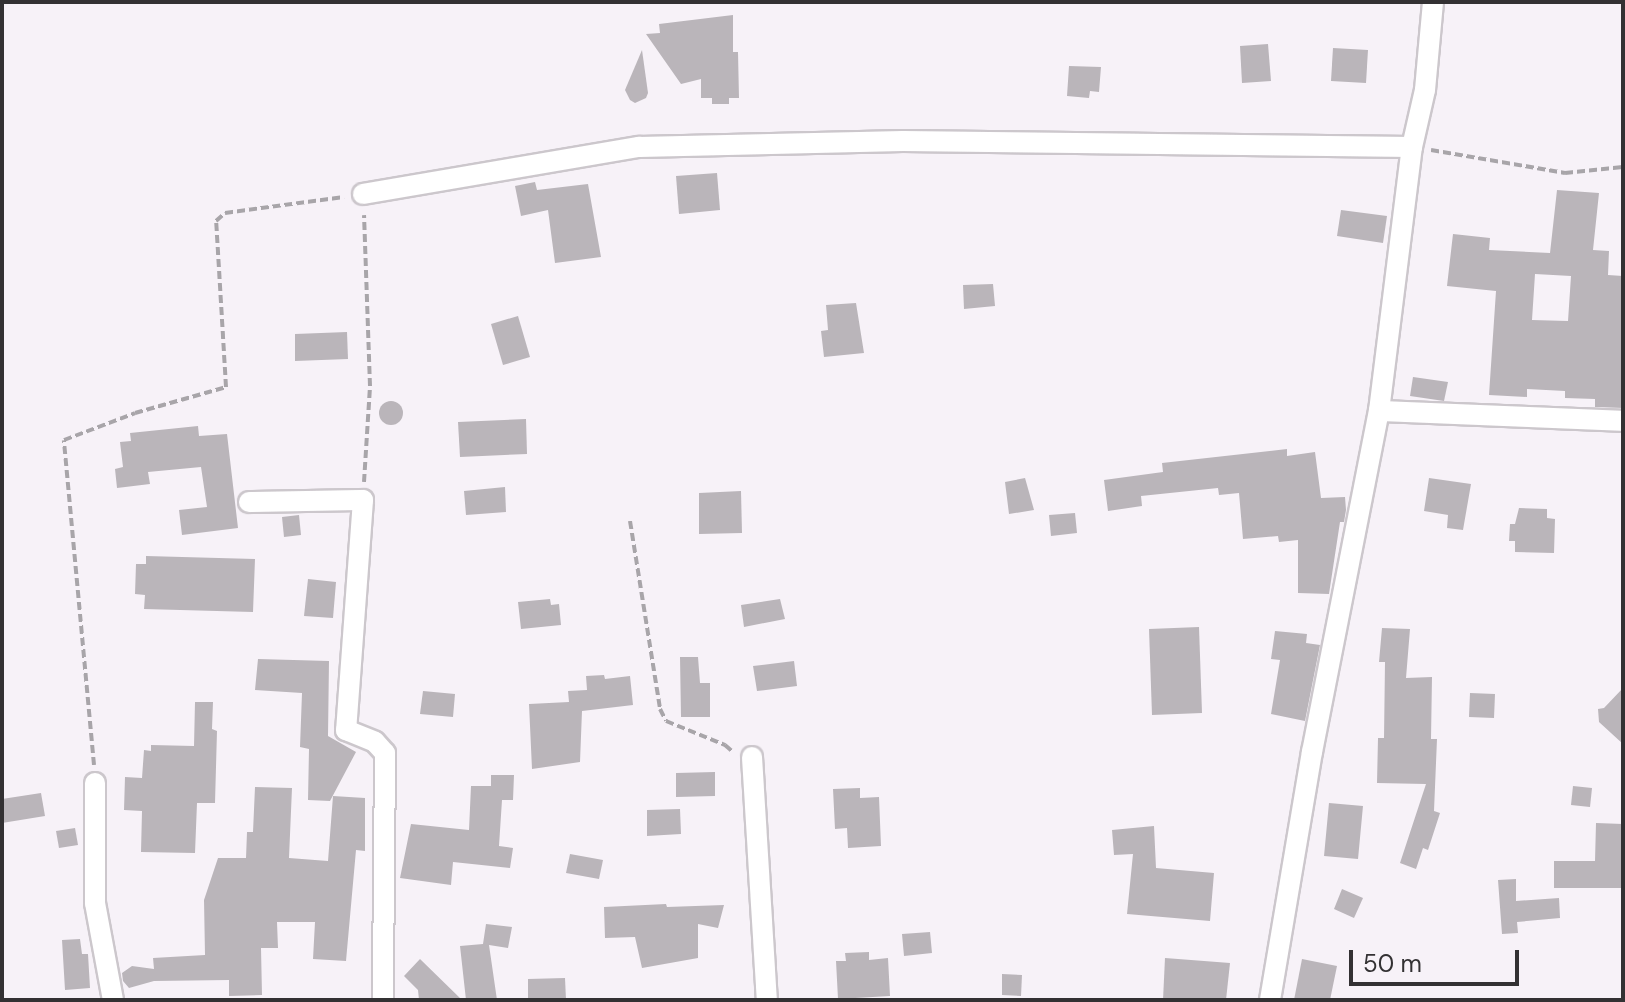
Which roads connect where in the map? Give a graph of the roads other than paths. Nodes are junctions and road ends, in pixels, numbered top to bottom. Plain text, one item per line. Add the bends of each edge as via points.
1 (1433, 2) edge
2 (1412, 147) junction
3 (363, 194) road end
4 (1379, 411) junction
5 (1623, 421) edge
6 (249, 502) dead end
7 (752, 757) road end
8 (95, 783) road end
9 (113, 1000) edge
10 (383, 1000) edge
11 (767, 1000) edge
12 (1270, 1000) edge

1 - 2 street via 1425,90
2 - 3 street via 903,141 639,147
2 - 4 street
4 - 5 street
4 - 12 street
6 - 10 street via 363,500 346,730 375,742 385,753
7 - 11 street
8 - 9 street via 95,903

